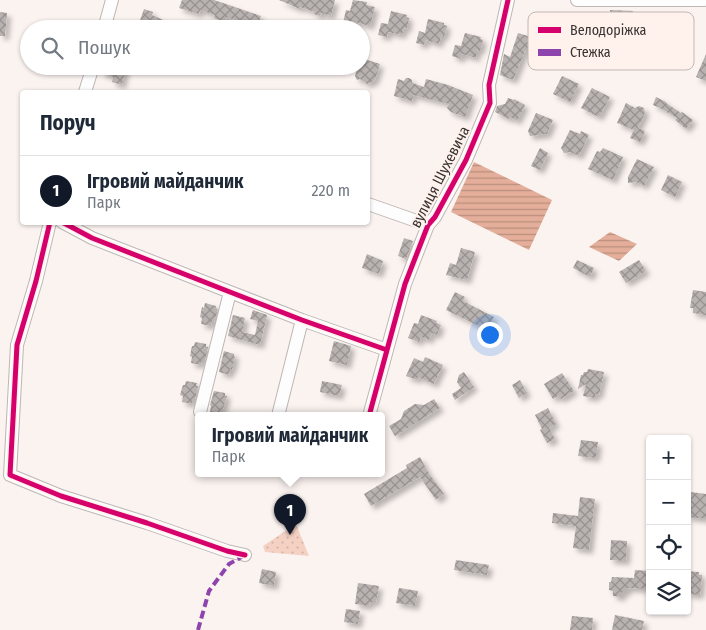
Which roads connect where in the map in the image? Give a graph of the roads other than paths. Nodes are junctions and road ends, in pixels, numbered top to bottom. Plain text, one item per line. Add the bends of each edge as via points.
1 (112, 0) edge
2 (508, 0) edge
3 (577, 0) edge
4 (704, 0) edge
5 (106, 20) edge
6 (90, 75) edge
7 (86, 90) edge
8 (370, 205) edge
9 (49, 225) edge
10 (68, 225) edge
11 (428, 225) junction
12 (230, 292) junction
13 (302, 320) junction
14 (387, 350) junction
15 (200, 412) dead end
16 (279, 412) edge
17 (370, 412) edge
18 (245, 555) dead end

1 - 5 street
2 - 11 street, вулиця Шухевича via 489,85 490,103 466,160
3 - 4 street
6 - 7 street
8 - 11 street
9 - 18 street via 17,345 10,475 61,496
10 - 12 street via 92,238
11 - 14 street, вулиця Шухевича via 405,284
12 - 13 street
12 - 15 street
13 - 14 street
13 - 16 street
14 - 17 street, вулиця Шухевича

